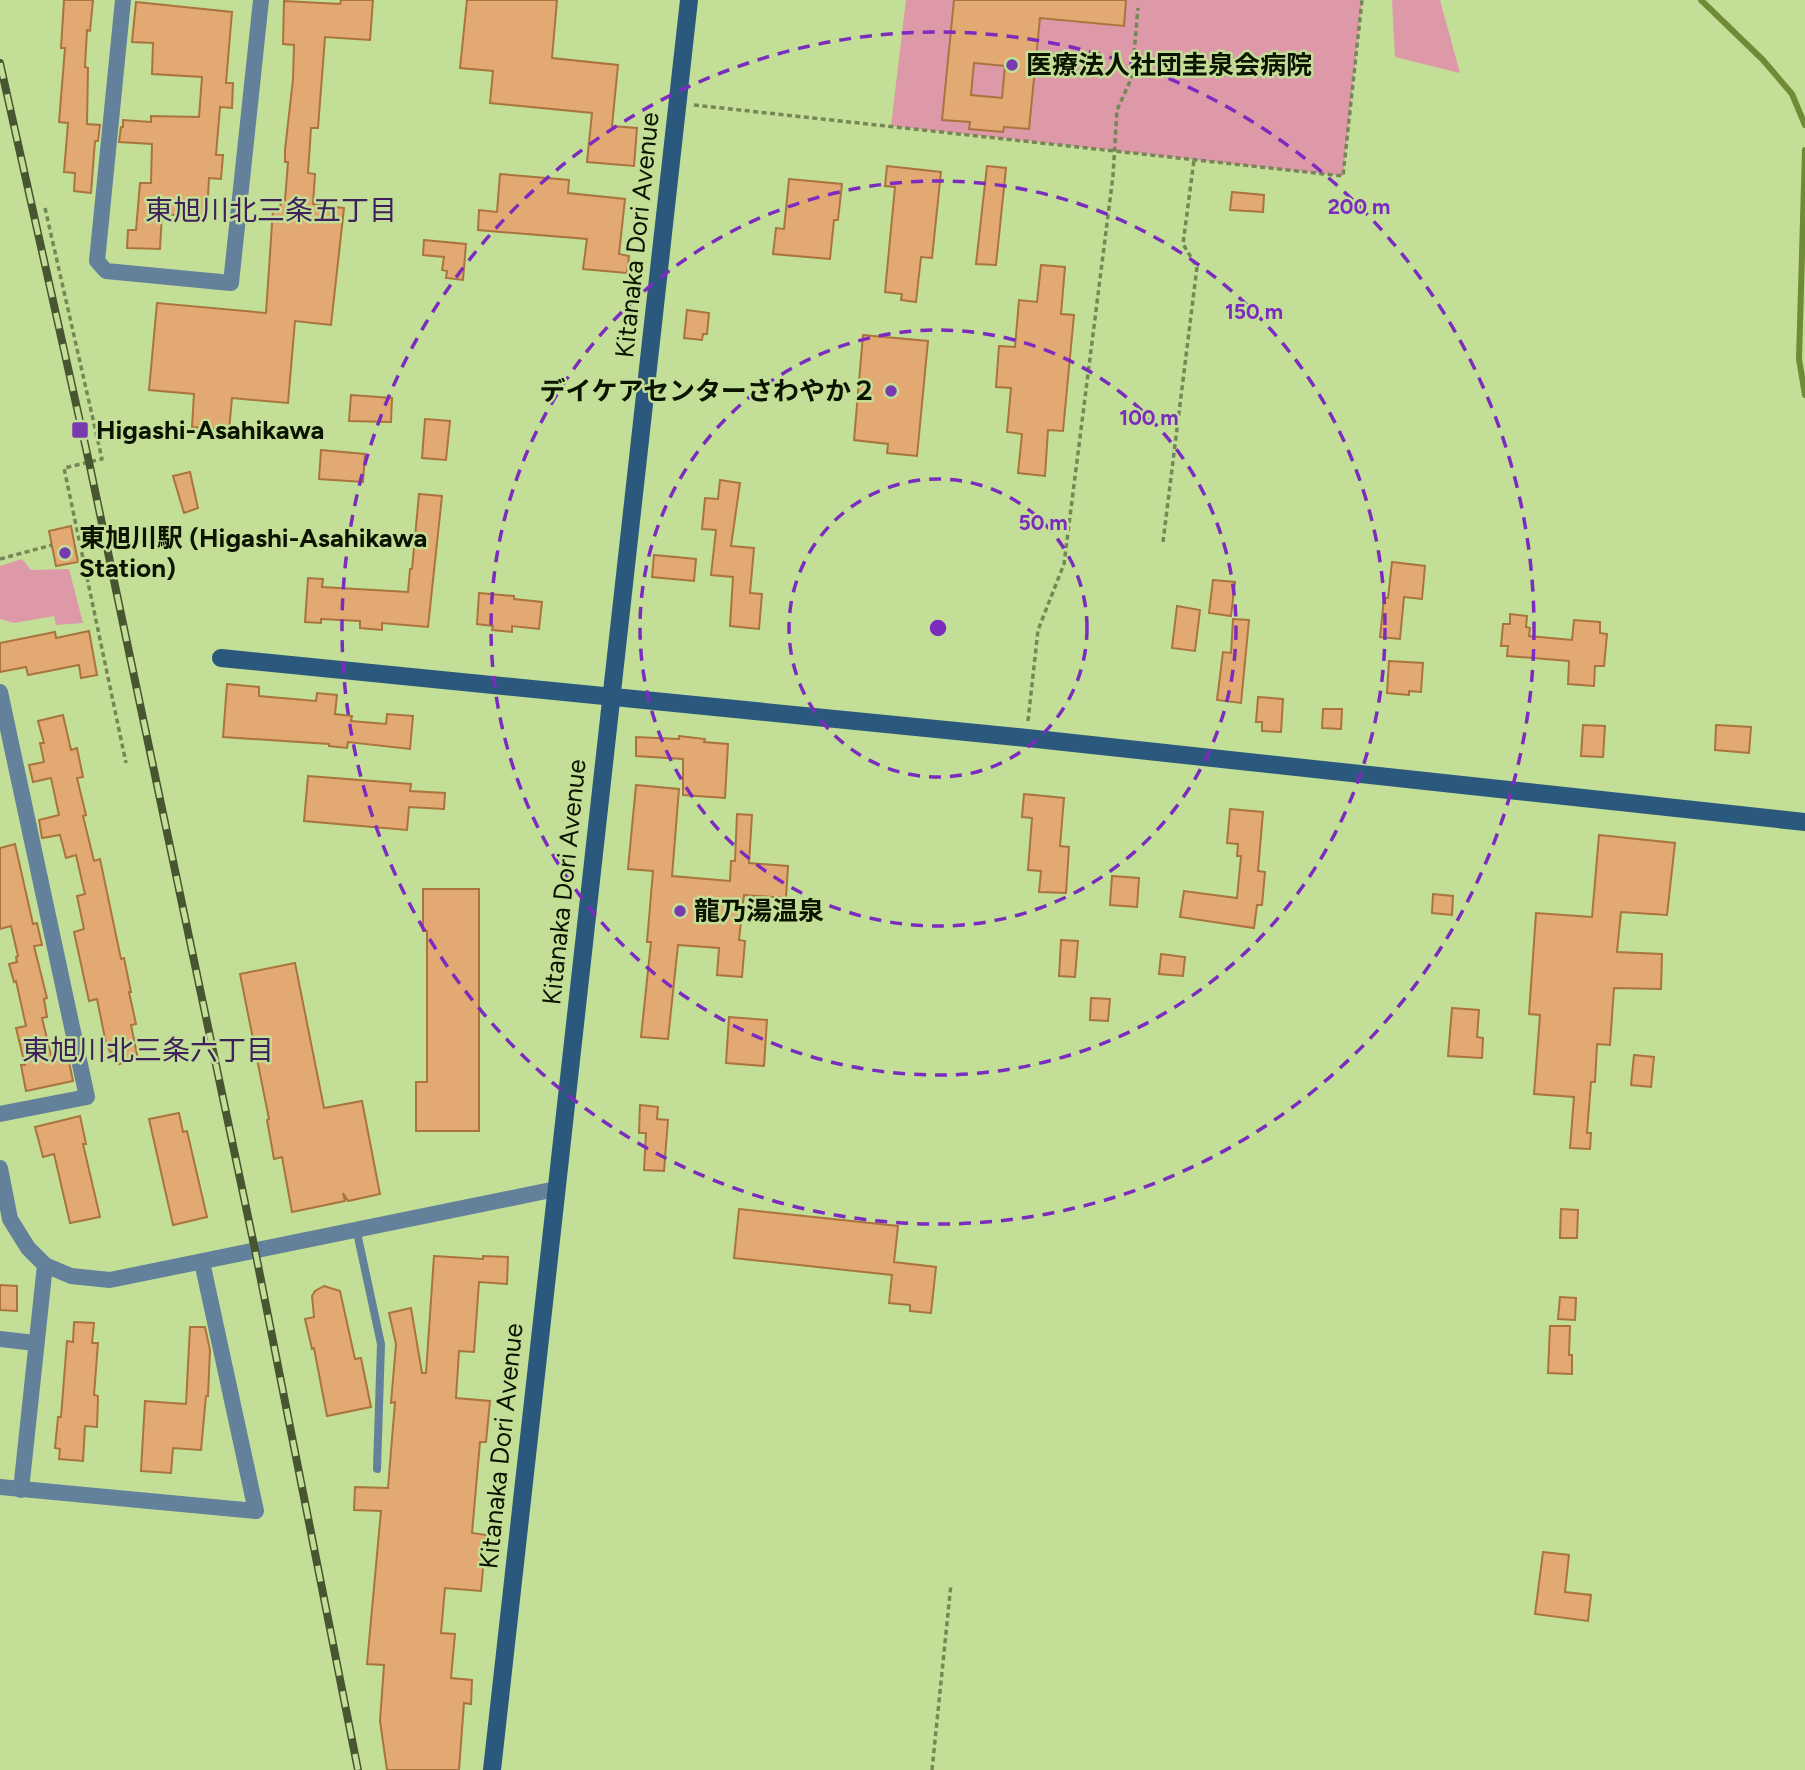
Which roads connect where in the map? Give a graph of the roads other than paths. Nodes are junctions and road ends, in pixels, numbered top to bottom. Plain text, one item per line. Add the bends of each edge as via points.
1 (123, 0) edge
2 (261, 0) edge
3 (689, 0) edge
4 (221, 657) dead end
5 (0, 692) edge
6 (611, 697) junction
7 (1805, 822) edge
8 (0, 1114) edge
9 (0, 1168) edge
10 (556, 1189) junction
11 (356, 1228) junction
12 (202, 1262) junction
13 (45, 1265) junction
14 (0, 1339) edge
15 (35, 1343) junction
16 (377, 1469) dead end
17 (0, 1488) edge
18 (21, 1490) junction
19 (492, 1770) edge

1 - 2 street via 97,261 106,271 231,284
3 - 6 street, Kitanaka Dori Avenue
4 - 6 street
5 - 8 street via 87,1097
6 - 7 street
6 - 10 street, Kitanaka Dori Avenue
9 - 13 street via 10,1219
10 - 11 street
10 - 19 street, Kitanaka Dori Avenue
11 - 12 street
11 - 16 lane via 381,1344
12 - 13 street via 110,1280 71,1276
12 - 18 street via 256,1511
13 - 15 street
14 - 15 street
15 - 18 street
17 - 18 street

